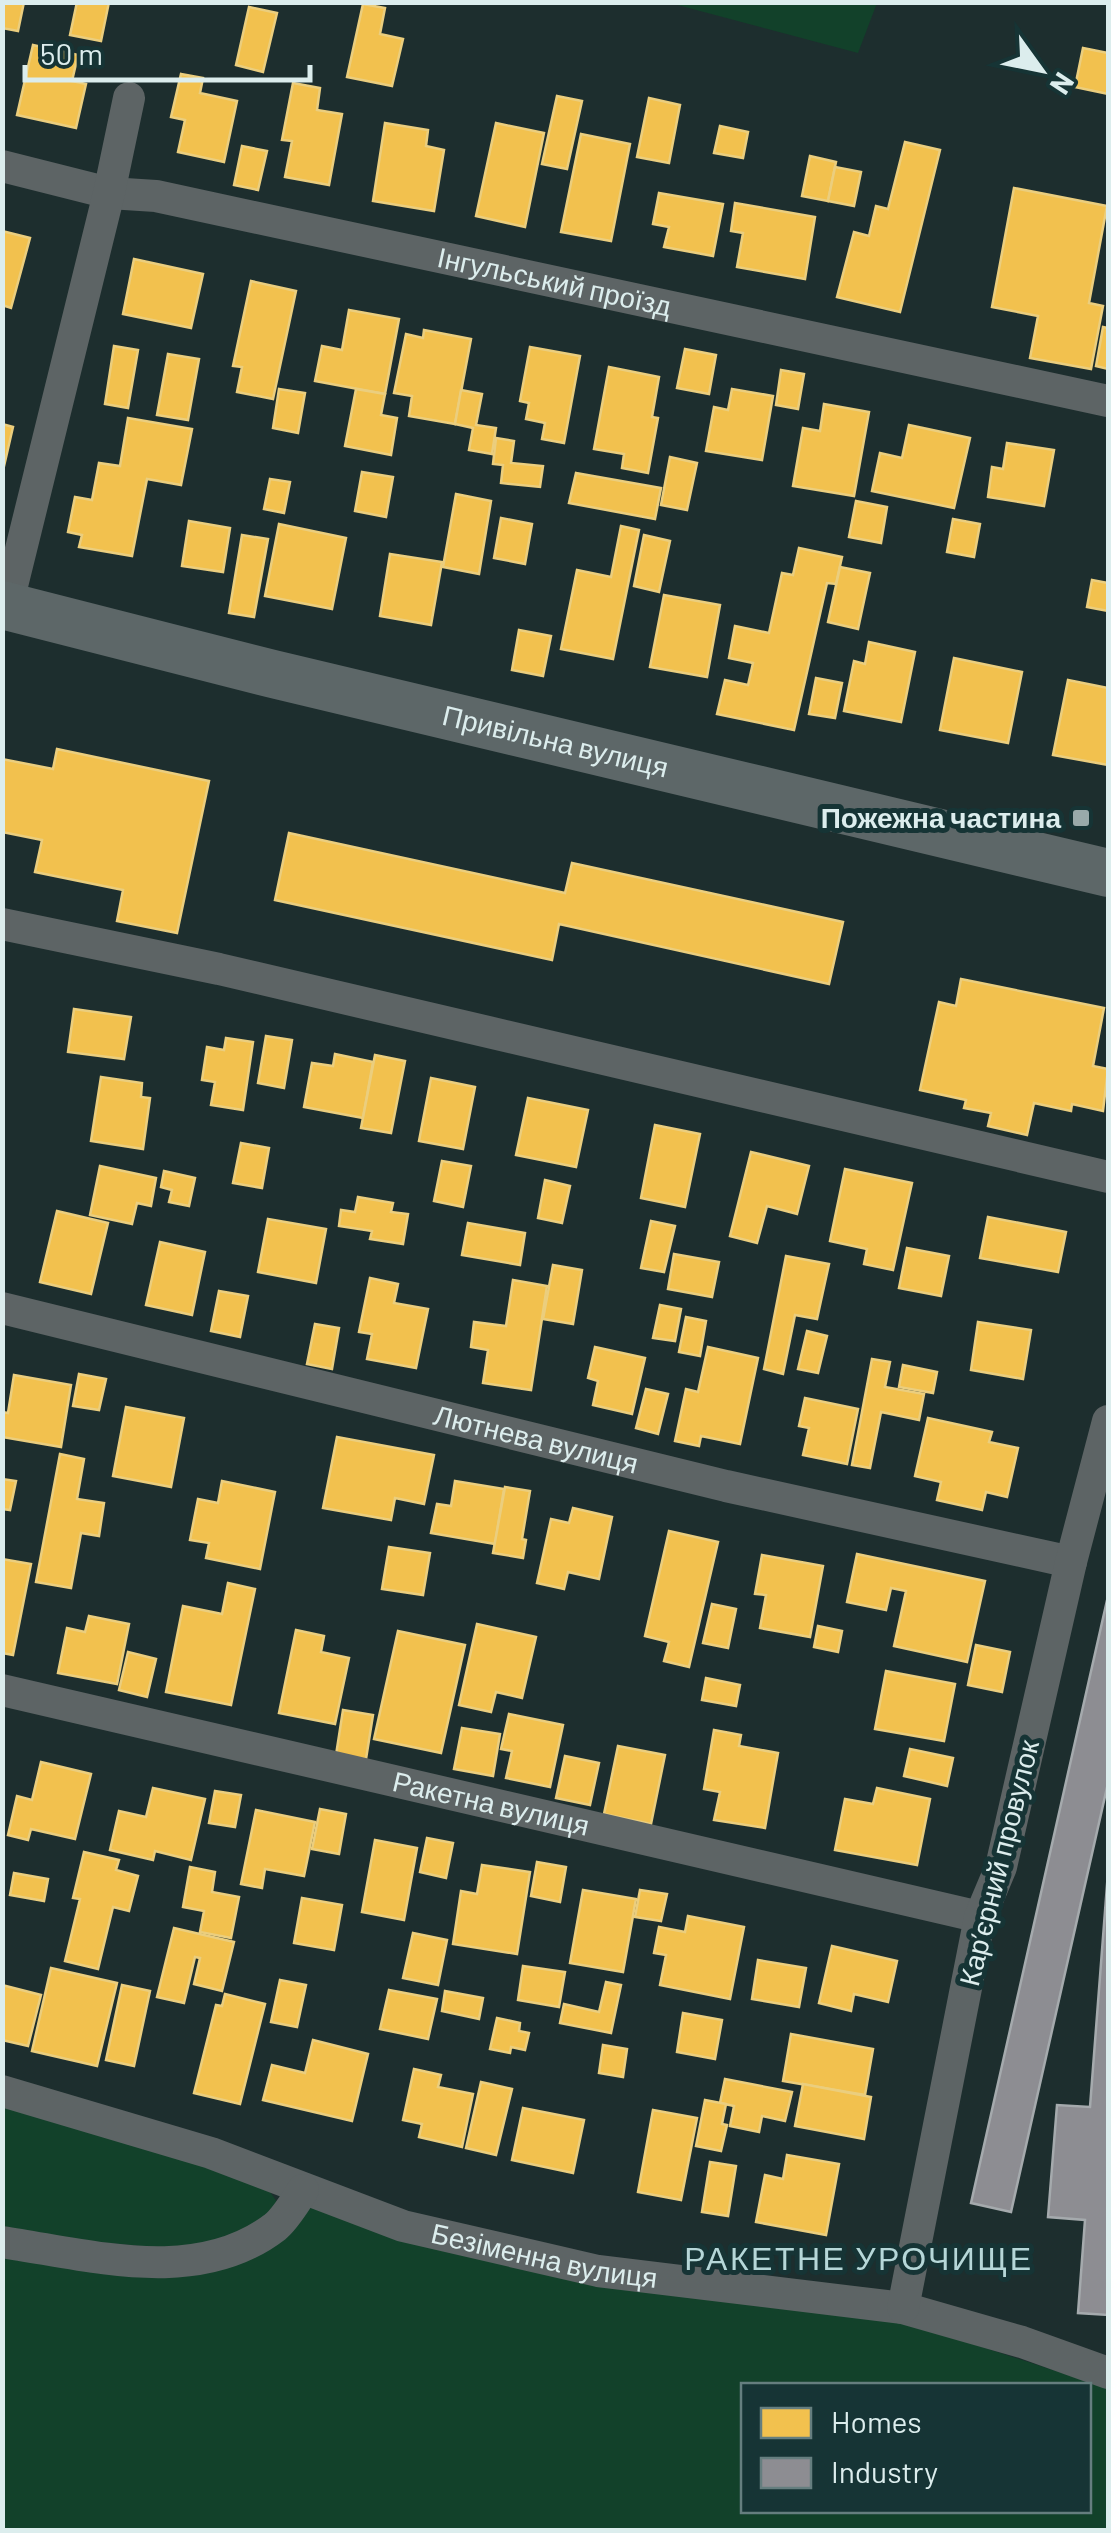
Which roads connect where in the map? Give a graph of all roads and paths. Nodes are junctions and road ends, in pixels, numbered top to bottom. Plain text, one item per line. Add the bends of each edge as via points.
1 (129, 98) dead end
2 (2, 166) edge
3 (109, 193) junction
4 (1108, 401) edge
5 (5, 605) edge
6 (1108, 873) edge
7 (2, 924) edge
8 (1108, 1177) edge
9 (2, 1308) edge
10 (1108, 1421) edge
11 (1071, 1562) junction
12 (2, 1690) edge
13 (980, 1917) junction
14 (2, 2090) edge
15 (303, 2190) junction
16 (2, 2242) edge
17 (903, 2308) junction
18 (1108, 2373) edge

1 - 3 street
2 - 3 street, Інгульський проїзд
3 - 4 street, Інгульський проїзд via 176,200
3 - 5 street
5 - 6 street, Привільна вулиця
7 - 8 street
9 - 11 street, Лютнева вулиця via 708,1481
10 - 11 street, Карʼєрний провулок
11 - 13 street, Карʼєрний провулок via 1001,1868
12 - 13 street, Ракетна вулиця
13 - 17 street, Карʼєрний провулок
14 - 15 street, Безіменна вулиця via 212,2153
15 - 16 street via 278,2224 216,2258 120,2259
15 - 17 street, Безіменна вулиця via 403,2226 598,2271
17 - 18 street, Безіменна вулиця

